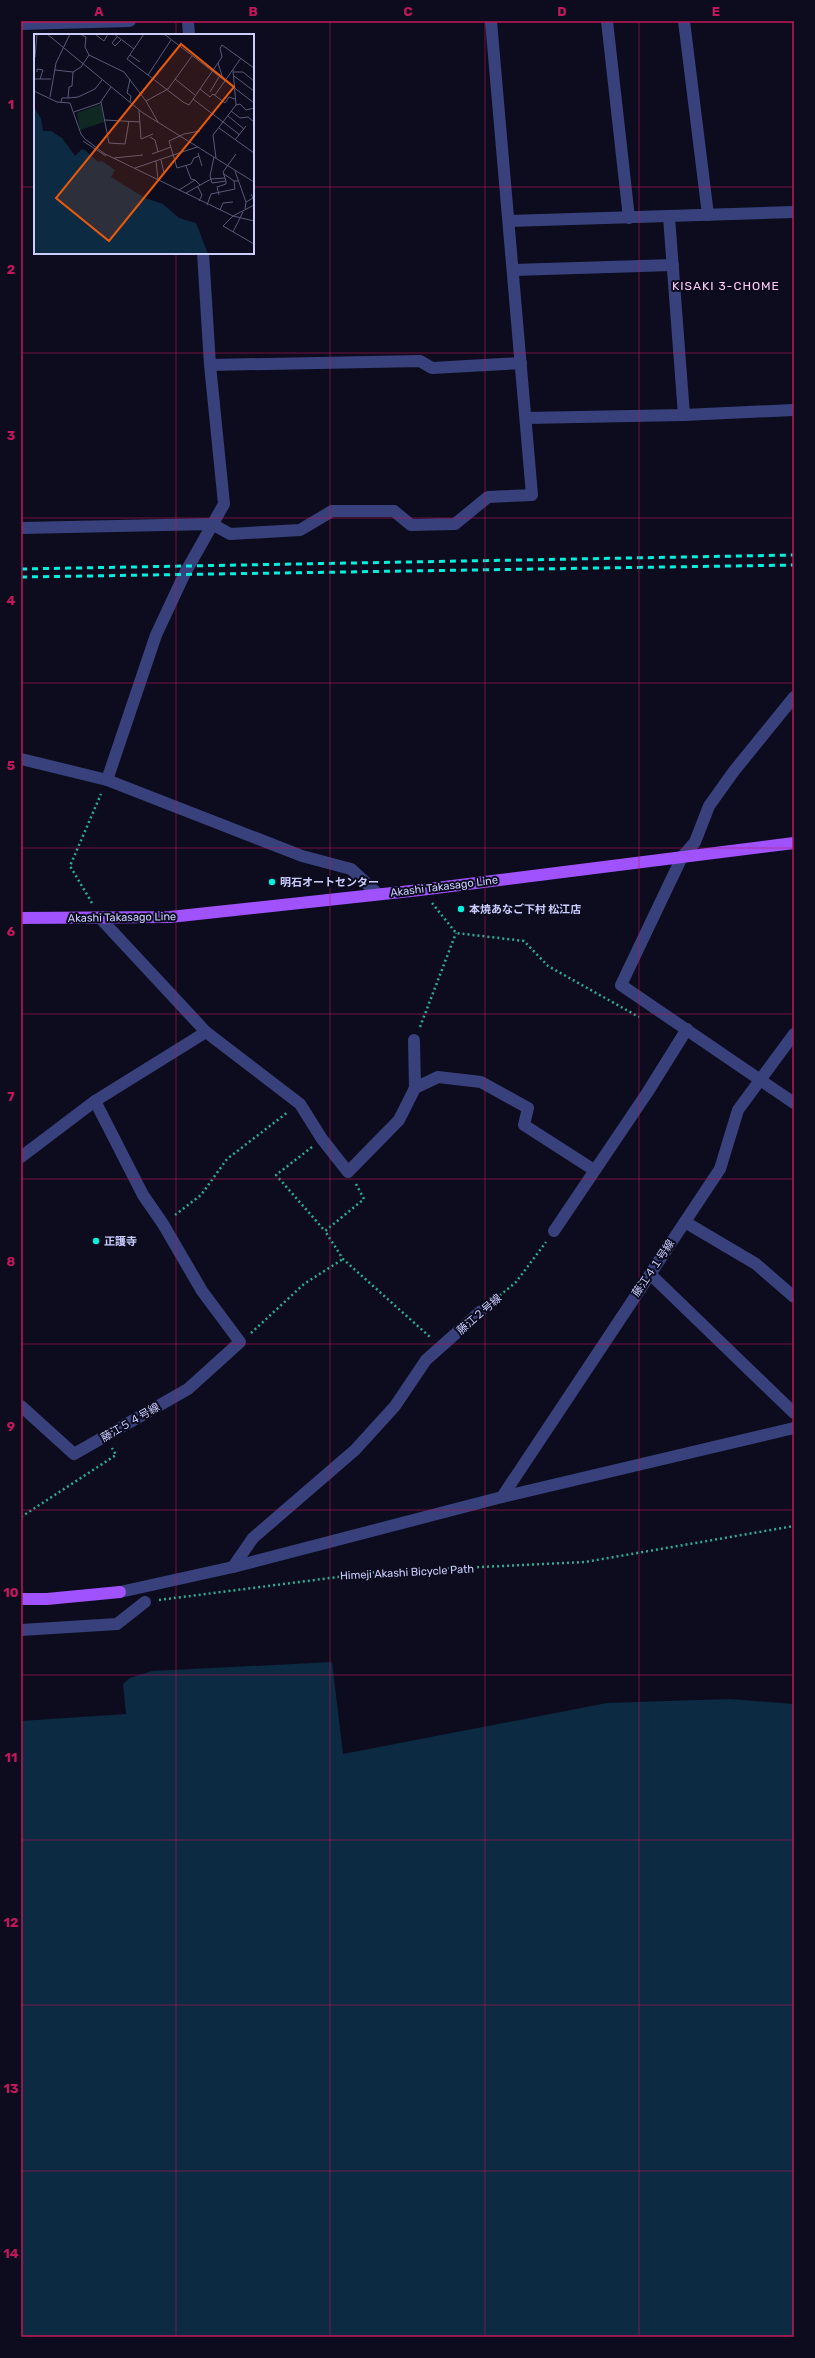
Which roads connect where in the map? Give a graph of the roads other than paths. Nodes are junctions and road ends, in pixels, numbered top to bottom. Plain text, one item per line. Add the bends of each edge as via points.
1 (130, 21) edge
2 (188, 21) edge
3 (491, 21) edge
4 (607, 21) edge
5 (684, 21) edge
6 (21, 24) edge
7 (189, 34) edge
8 (794, 212) edge
9 (708, 216) junction
10 (669, 217) junction
11 (629, 218) junction
12 (509, 221) junction
13 (203, 254) edge
14 (673, 265) junction
15 (513, 270) junction
16 (521, 363) junction
17 (210, 364) junction
18 (794, 410) edge
19 (684, 416) junction
20 (526, 418) junction
21 (212, 524) junction
22 (21, 528) edge
23 (794, 697) edge
24 (21, 759) edge
25 (107, 780) junction
26 (794, 843) edge
27 (682, 857) junction
28 (378, 894) junction
29 (21, 918) edge
30 (100, 918) junction
31 (687, 1029) junction
32 (206, 1032) junction
33 (794, 1034) edge
34 (414, 1040) road end
35 (760, 1079) junction
36 (415, 1088) junction
37 (95, 1102) junction
38 (794, 1103) edge
39 (21, 1157) edge
40 (594, 1170) junction
41 (685, 1222) junction
42 (554, 1231) road end
43 (650, 1274) junction
44 (794, 1297) edge
45 (480, 1311) road end
46 (21, 1406) edge
47 (794, 1413) edge
48 (794, 1428) edge
49 (502, 1498) junction
50 (234, 1566) junction
51 (120, 1592) joint
52 (21, 1599) edge
53 (145, 1602) road end
54 (21, 1630) edge

1 - 6 street
2 - 7 street
3 - 12 street
4 - 11 street
5 - 9 street
8 - 9 street
9 - 10 street
10 - 11 street
10 - 14 street
11 - 12 street
12 - 15 street
13 - 17 street
14 - 15 street
14 - 19 street
15 - 16 street
16 - 17 street via 432,368 420,361
16 - 20 street
17 - 21 street via 224,504
18 - 19 street
19 - 20 street
20 - 21 street via 532,495 488,497 455,524 411,525 394,510 332,511 300,530 230,534
21 - 22 street
21 - 25 street via 185,573 156,635
23 - 27 street via 709,806 694,842
24 - 25 street
25 - 28 street via 302,856 351,869
26 - 27 main road, Akashi Takasago Line
27 - 28 main road, Akashi Takasago Line
27 - 31 street via 621,985
28 - 30 main road, Akashi Takasago Line via 170,917
29 - 30 main road, Akashi Takasago Line
30 - 32 street
31 - 35 street
31 - 40 street
32 - 36 street via 300,1104 322,1139 348,1172 399,1120
32 - 37 street
33 - 35 street, 藤江４１号線
34 - 36 street
35 - 38 street
35 - 41 street, 藤江４１号線 via 738,1110 720,1169
36 - 40 street via 438,1077 480,1082 528,1108 524,1125
37 - 39 street
37 - 46 street, 藤江５４号線 via 143,1195 202,1291 240,1342 188,1389 74,1454
40 - 42 street
41 - 43 street, 藤江４１号線
41 - 44 street via 756,1264
43 - 47 street
43 - 49 street, 藤江４１号線
45 - 50 street, 藤江２号線 via 426,1360 395,1406 355,1450 253,1538
48 - 49 street
49 - 50 street
50 - 51 street
51 - 52 main road
53 - 54 street via 117,1624

